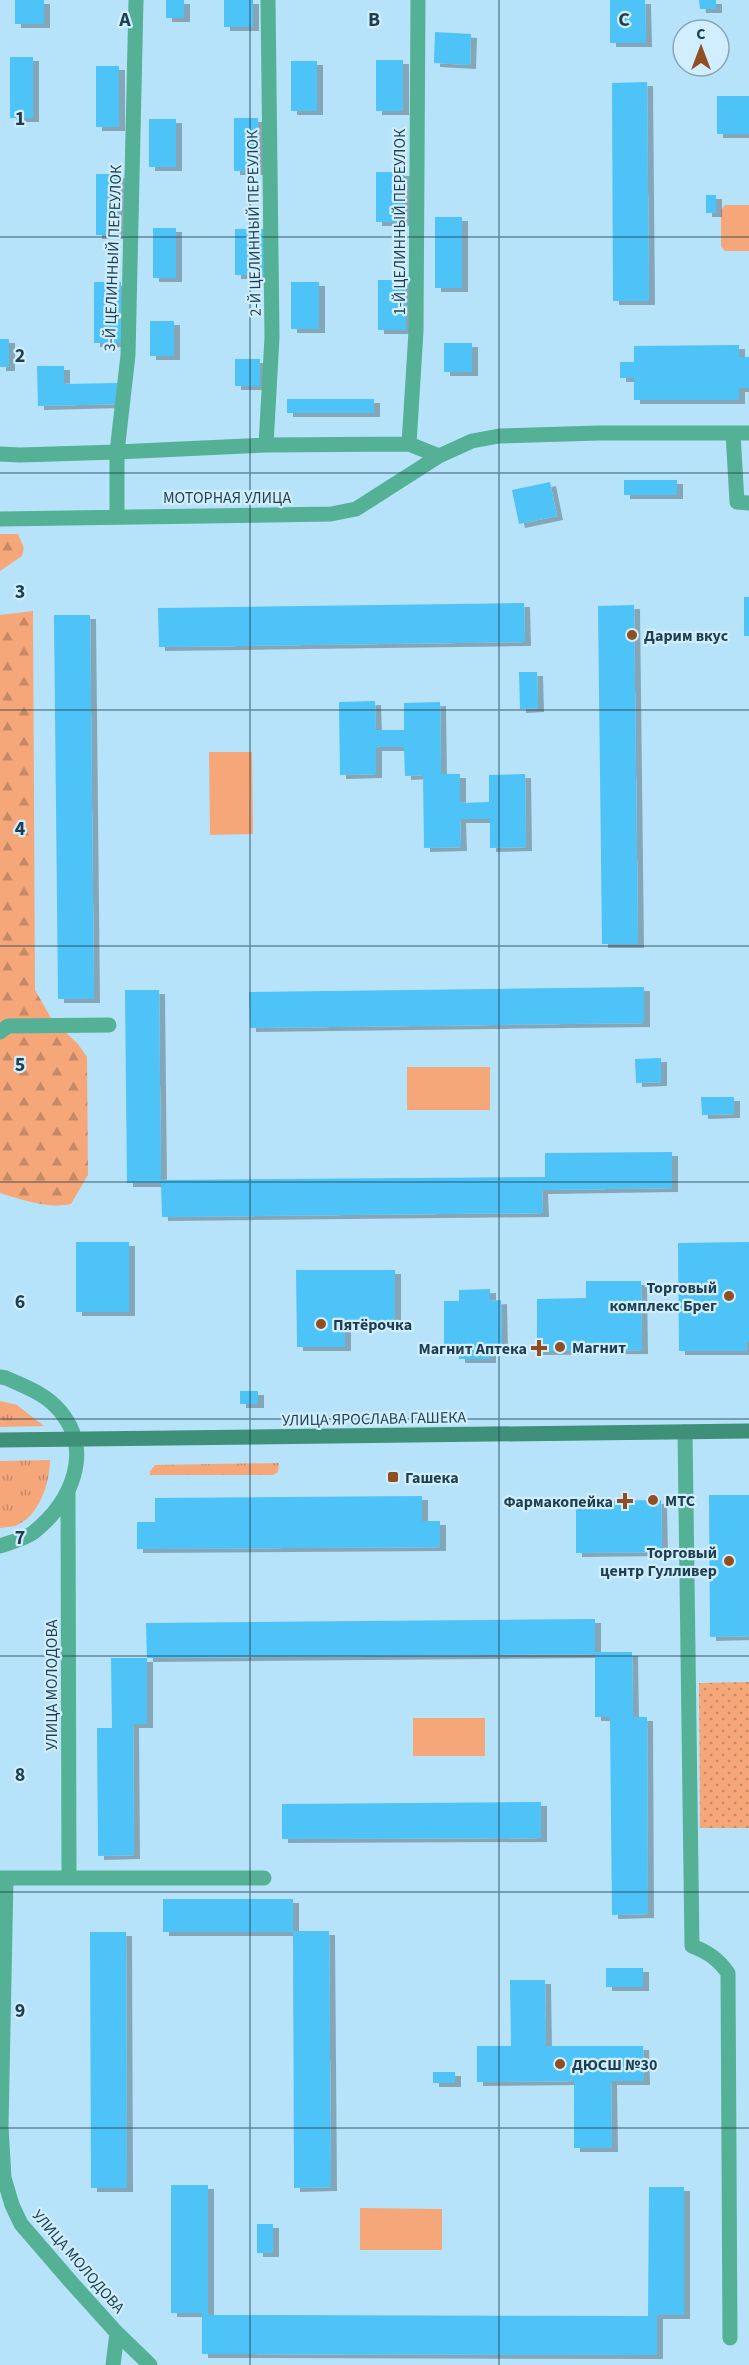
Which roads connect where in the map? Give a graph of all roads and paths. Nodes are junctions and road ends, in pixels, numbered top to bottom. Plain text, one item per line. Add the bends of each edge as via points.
1 (136, 0) edge
2 (268, 0) edge
3 (418, 0) edge
4 (733, 433) junction
5 (749, 433) edge
6 (409, 444) junction
7 (266, 445) junction
8 (117, 452) junction
9 (0, 454) edge
10 (439, 456) junction
11 (743, 503) edge
12 (117, 516) junction
13 (0, 519) edge
14 (109, 1025) dead end
15 (0, 1032) edge
16 (0, 1377) edge
17 (749, 1431) edge
18 (685, 1432) junction
19 (0, 1440) edge
20 (77, 1440) junction
21 (68, 1492) junction
22 (0, 1546) edge
23 (3, 1878) edge
24 (69, 1878) junction
25 (264, 1878) dead end
26 (117, 2333) junction
27 (730, 2338) dead end
28 (113, 2365) edge
29 (150, 2365) edge

1 - 8 street, 3-Й ЦЕЛИННЫЙ ПЕРЕУЛОК via 128,355
2 - 7 street, 2-Й ЦЕЛИННЫЙ ПЕРЕУЛОК via 272,337
3 - 6 street, 1-Й ЦЕЛИННЫЙ ПЕРЕУЛОК via 416,331
4 - 5 street, МОТОРНАЯ УЛИЦА
4 - 10 street, МОТОРНАЯ УЛИЦА via 499,436 472,441
4 - 11 street
6 - 7 street
6 - 10 street
7 - 8 street
8 - 9 street
8 - 12 street, 3-Й ЦЕЛИННЫЙ ПЕРЕУЛОК
10 - 12 street, МОТОРНАЯ УЛИЦА via 356,509 331,514
12 - 13 street, МОТОРНАЯ УЛИЦА
14 - 15 street via 8,1026
16 - 20 street via 41,1394 59,1410
17 - 18 main road, УЛИЦА ЯРОСЛАВА ГАШЕКА
18 - 20 main road, УЛИЦА ЯРОСЛАВА ГАШЕКА
18 - 27 street via 692,1946 717,1959 728,1973
19 - 20 main road, УЛИЦА ЯРОСЛАВА ГАШЕКА
20 - 21 street via 74,1480
21 - 22 street via 32,1533
21 - 24 street, УЛИЦА МОЛОДОВА
23 - 24 street
23 - 26 street, УЛИЦА МОЛОДОВА via 4,2178 21,2224
24 - 25 street
26 - 28 street
26 - 29 street, УЛИЦА МОЛОДОВА

